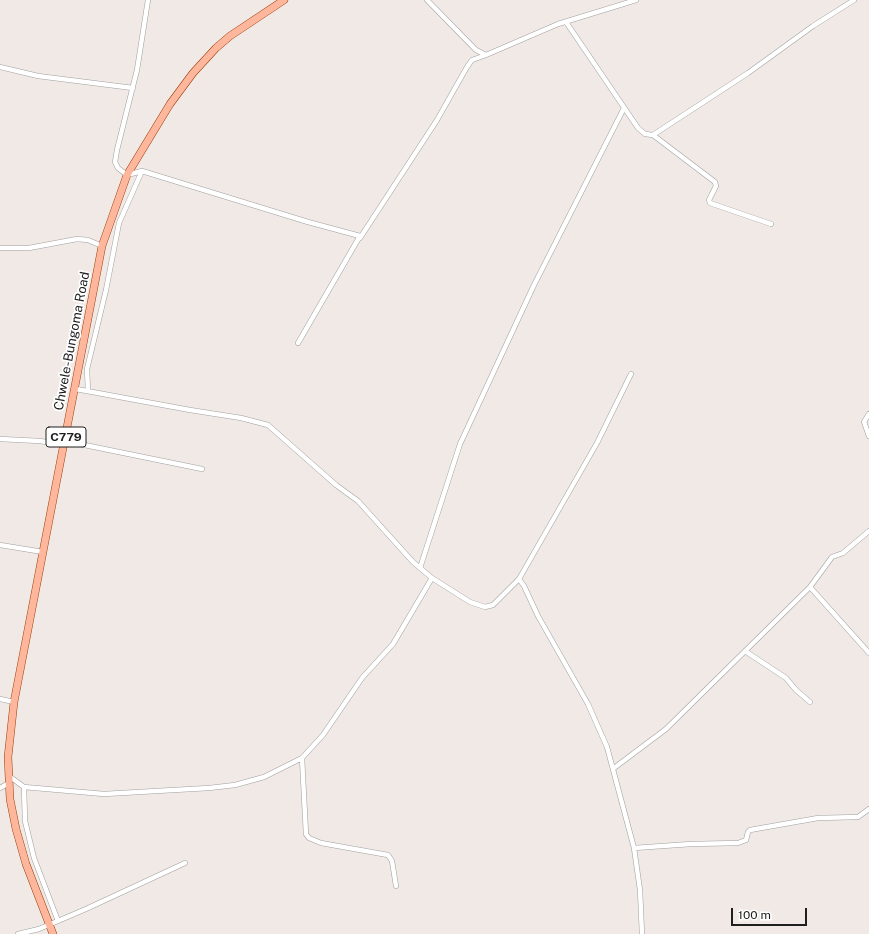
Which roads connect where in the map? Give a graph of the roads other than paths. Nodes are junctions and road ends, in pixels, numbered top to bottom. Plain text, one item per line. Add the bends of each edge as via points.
1 (148, 0) edge
2 (284, 0) edge
3 (427, 0) edge
4 (636, 0) edge
5 (854, 0) edge
6 (566, 22) junction
7 (486, 55) junction
8 (0, 67) edge
9 (133, 88) junction
10 (624, 108) junction
11 (653, 135) junction
12 (142, 171) junction
13 (127, 175) junction
14 (771, 224) dead end
15 (360, 238) junction
16 (102, 246) junction
17 (0, 248) edge
18 (86, 331) junction
19 (96, 333) junction
20 (298, 343) dead end
21 (631, 374) dead end
22 (76, 389) junction
23 (88, 391) junction
24 (869, 414) edge
25 (869, 436) edge
26 (0, 439) edge
27 (64, 443) junction
28 (202, 469) dead end
29 (869, 531) edge
30 (0, 545) edge
31 (42, 552) junction
32 (420, 568) junction
33 (432, 578) junction
34 (519, 579) junction
35 (810, 587) junction
36 (745, 651) junction
37 (869, 653) edge
38 (0, 699) edge
39 (14, 702) junction
40 (810, 702) dead end
41 (302, 758) junction
42 (614, 768) junction
43 (8, 775) junction
44 (8, 783) junction
45 (24, 787) junction
46 (0, 788) edge
47 (869, 809) edge
48 (634, 848) junction
49 (185, 863) dead end
50 (396, 886) dead end
51 (58, 921) junction
52 (50, 924) junction
53 (18, 934) edge
54 (53, 934) edge
55 (642, 934) edge

1 - 9 street
2 - 13 main road, Chwele-Bungoma Road / C779 via 216,48 170,104
3 - 7 street via 476,50
4 - 6 street
5 - 11 street
6 - 7 street
6 - 10 street
7 - 15 street via 472,60 467,67 437,120
8 - 9 street via 38,76
9 - 13 street via 115,162
10 - 11 street via 642,132
10 - 32 street via 534,285 460,444
11 - 14 street via 715,182 710,203
12 - 13 street
12 - 15 street via 308,222 356,233
12 - 19 street via 119,223
13 - 16 main road, Chwele-Bungoma Road / C779
15 - 20 street
16 - 17 street via 88,240 77,239 28,248
16 - 18 main road, Chwele-Bungoma Road / C779
18 - 19 street
18 - 22 main road, Chwele-Bungoma Road / C779
19 - 23 street via 87,369
21 - 34 street via 597,443
22 - 23 street
22 - 27 main road, Chwele-Bungoma Road / C779
23 - 32 street via 268,425 358,501
24 - 25 street via 864,422
26 - 27 street
27 - 28 street
27 - 31 main road, Chwele-Bungoma Road / C779
29 - 35 street via 843,553 832,558
30 - 31 street
31 - 39 main road, Chwele-Bungoma Road / C779
32 - 33 street
33 - 34 street via 470,602 485,607 493,605
33 - 41 street via 393,644 362,678 323,735
34 - 42 street via 588,704 605,740
35 - 36 street
35 - 37 street
36 - 40 street via 786,678
36 - 42 street via 666,729
38 - 39 street
39 - 43 main road, Chwele-Bungoma Road / C779
41 - 45 street via 264,778 222,787 104,794
41 - 50 street via 308,838 321,843 388,855 392,860
42 - 48 street
43 - 44 main road, Chwele-Bungoma Road / C779
43 - 45 street
44 - 46 street
44 - 52 main road, Chwele-Bungoma Road / C779 via 16,829 26,864
45 - 51 street via 25,821 34,858
47 - 48 street via 858,817 818,818 750,830 746,840 738,843
48 - 55 street via 640,890
49 - 51 street
51 - 52 street
52 - 53 street
52 - 54 main road, Chwele-Bungoma Road / C779

